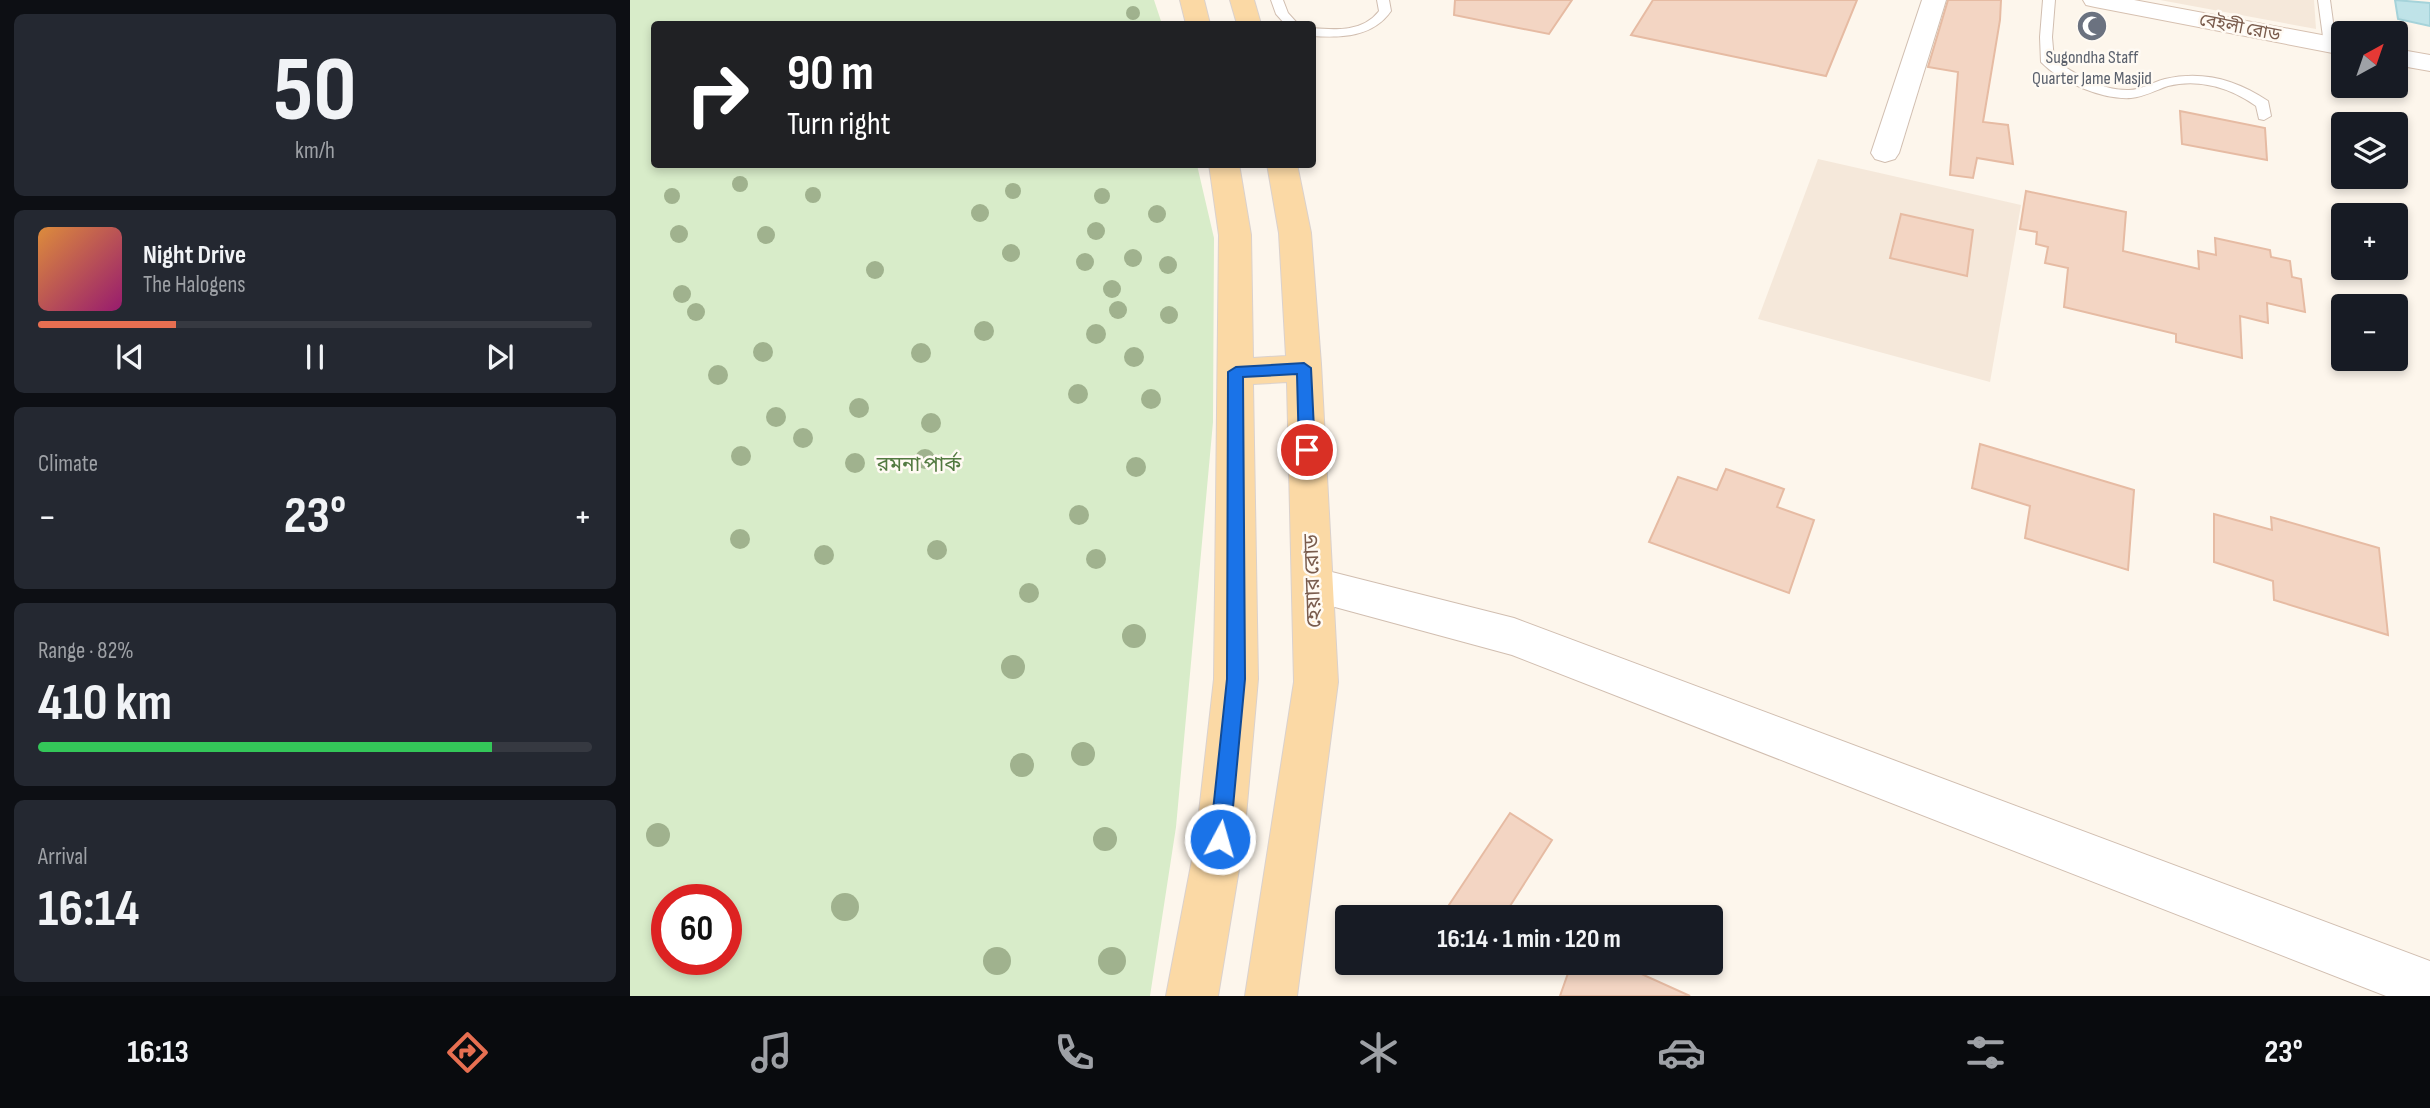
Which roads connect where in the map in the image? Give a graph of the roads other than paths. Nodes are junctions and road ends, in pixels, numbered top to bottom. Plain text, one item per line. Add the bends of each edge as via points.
1 (1192, 0) edge
2 (1242, 0) edge
3 (1277, 0) edge
4 (1383, 0) edge
5 (1934, 0) edge
6 (2049, 0) edge
7 (2095, 0) edge
8 (2324, 0) edge
9 (1197, 21) edge
10 (1248, 21) edge
11 (1289, 21) edge
12 (2331, 25) edge
13 (1316, 32) edge
14 (2331, 45) edge
15 (2408, 59) edge
16 (2430, 63) edge
17 (2264, 116) dead end
18 (1885, 153) dead end
19 (1225, 168) edge
20 (1283, 168) edge
21 (1304, 368) junction
22 (1236, 372) junction
23 (1312, 585) junction
24 (2430, 986) edge
25 (1192, 996) edge
26 (1271, 996) edge

1 - 9 main road
2 - 10 main road
3 - 11 lane
4 - 13 lane via 1385,11 1370,26 1346,33
5 - 18 street
6 - 17 lane via 2048,62 2070,76 2130,94 2181,79 2207,79 2251,95 2263,104
7 - 14 street, বেইলী রোড
8 - 12 lane
15 - 16 street
19 - 22 main road via 1235,235
20 - 21 main road, হেয়ার রোড via 1295,233
21 - 22 main road
21 - 23 main road, হেয়ার রোড
22 - 25 main road via 1236,679 1220,839
23 - 24 street via 1514,637
23 - 26 main road, হেয়ার রোড via 1316,682

